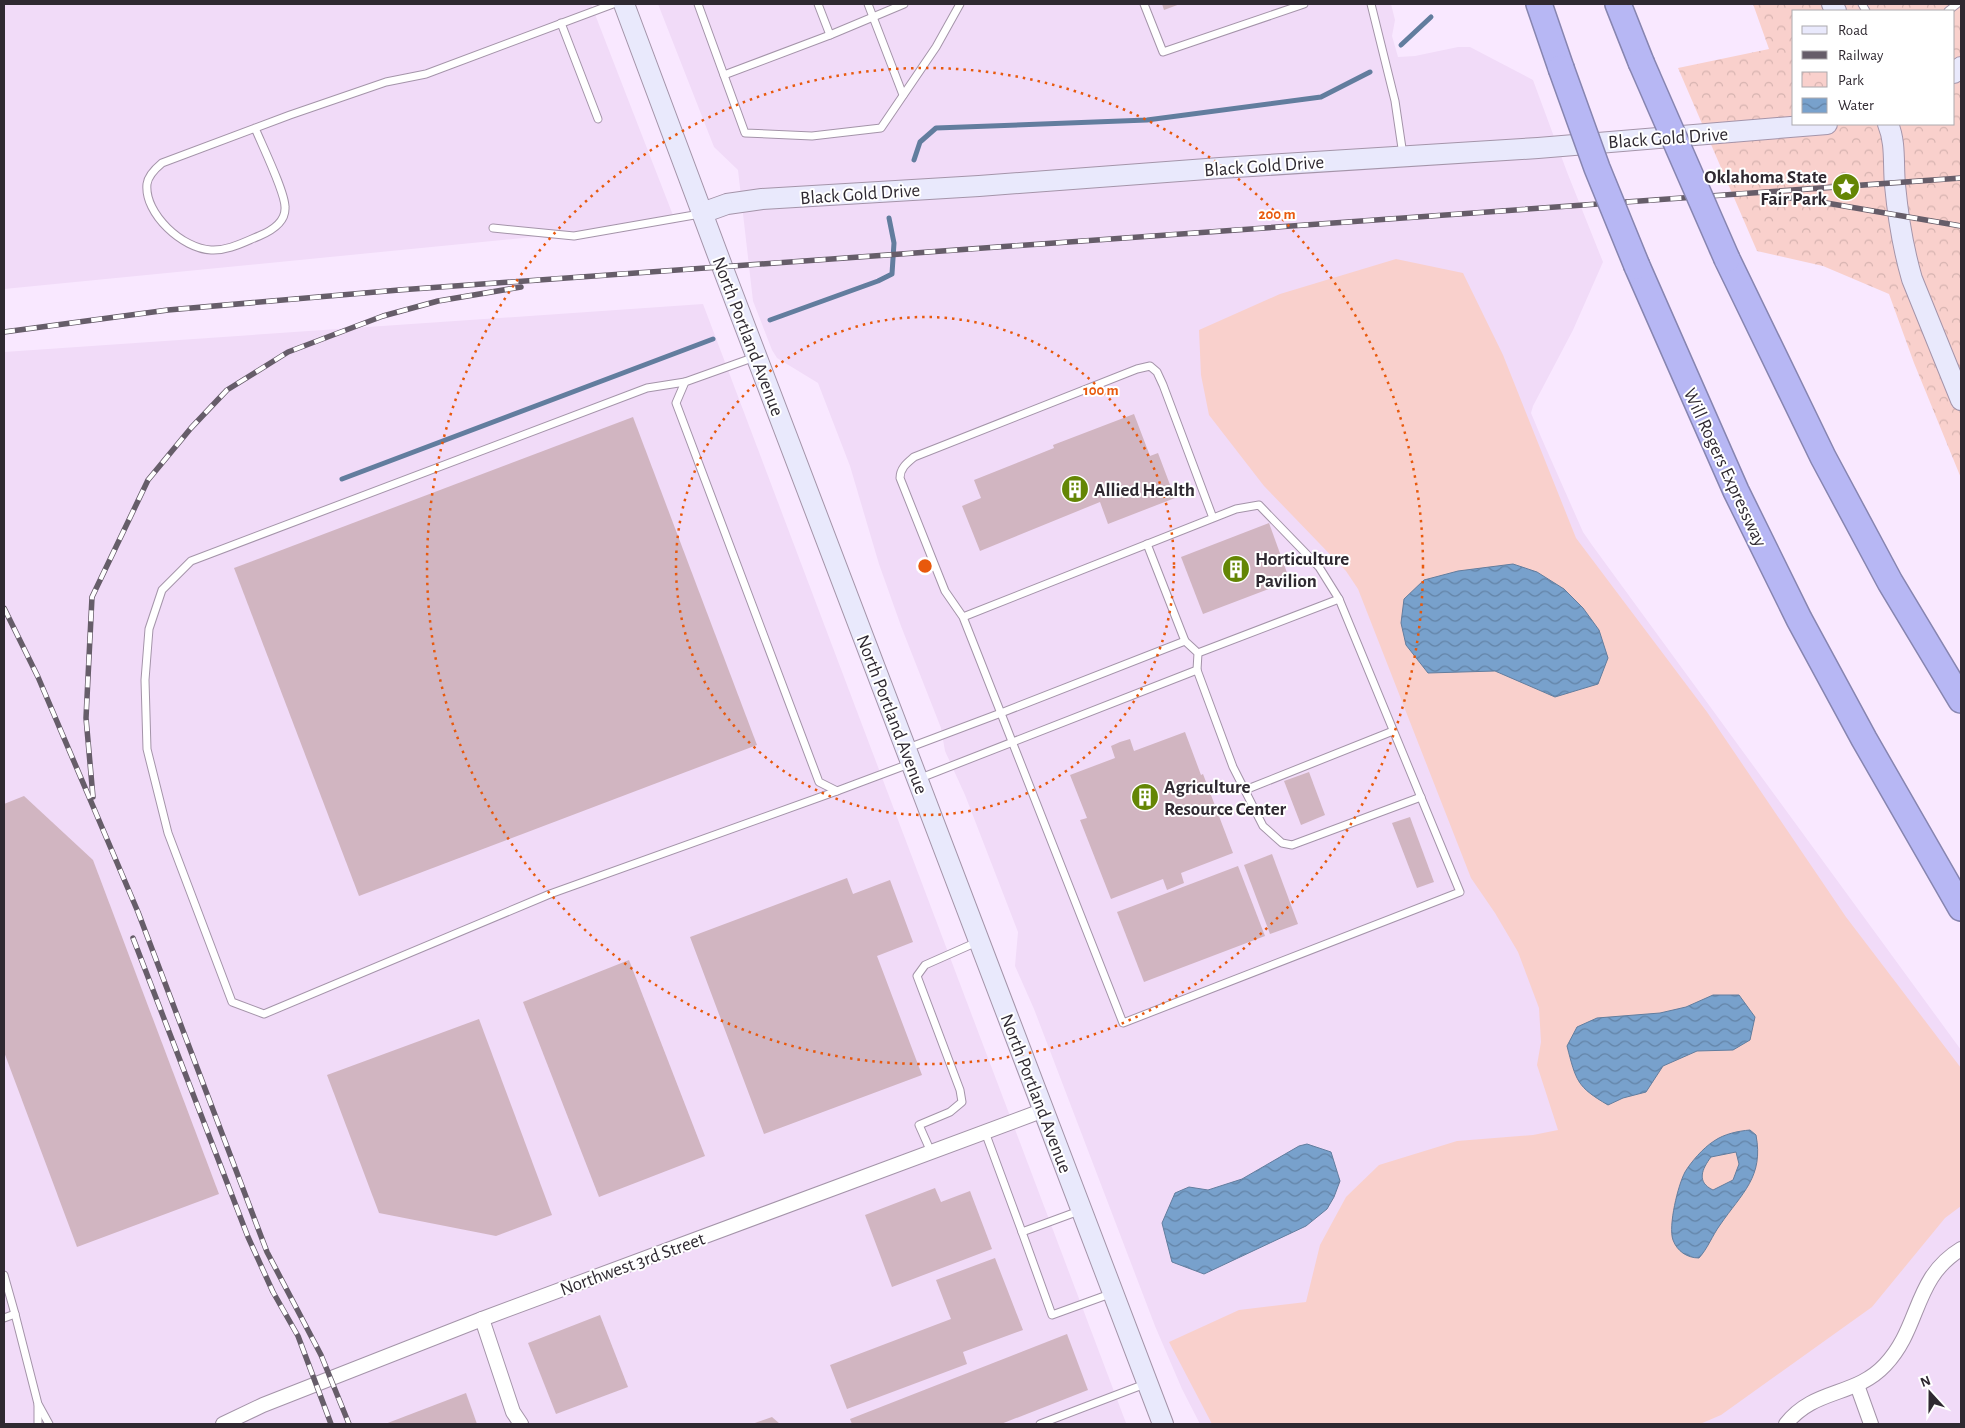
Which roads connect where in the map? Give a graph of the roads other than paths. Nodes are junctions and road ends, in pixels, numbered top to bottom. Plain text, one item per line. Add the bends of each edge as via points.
1 (613, 4) edge
2 (624, 4) edge
3 (698, 4) edge
4 (818, 4) edge
5 (868, 4) edge
6 (904, 4) edge
7 (960, 4) edge
8 (1144, 4) edge
9 (1304, 4) edge
10 (1370, 4) edge
11 (1539, 4) edge
12 (1618, 4) edge
13 (873, 16) junction
14 (561, 23) junction
15 (830, 35) junction
16 (724, 76) junction
17 (902, 95) junction
18 (598, 119) dead end
19 (1815, 125) edge
20 (1888, 125) edge
21 (255, 128) junction
22 (1403, 155) junction
23 (702, 213) junction
24 (493, 228) dead end
25 (756, 356) junction
26 (686, 382) junction
27 (1961, 400) edge
28 (1213, 518) junction
29 (1147, 544) junction
30 (1339, 599) junction
31 (963, 617) junction
32 (1185, 641) junction
33 (1198, 653) junction
34 (1197, 670) junction
35 (1961, 700) edge
36 (1001, 713) junction
37 (1393, 730) junction
38 (1013, 742) junction
39 (912, 764) junction
40 (1245, 790) junction
41 (837, 791) junction
42 (1421, 797) junction
43 (1961, 908) edge
44 (979, 941) junction
45 (1044, 1110) junction
46 (985, 1132) junction
47 (931, 1152) junction
48 (1082, 1210) junction
49 (1022, 1232) junction
50 (1961, 1249) edge
51 (4, 1275) edge
52 (1113, 1292) junction
53 (15, 1314) junction
54 (4, 1318) edge
55 (482, 1319) junction
56 (1148, 1383) junction
57 (1857, 1385) junction
58 (38, 1404) junction
59 (38, 1424) edge
60 (49, 1424) edge
61 (223, 1424) edge
62 (520, 1424) edge
63 (1040, 1424) edge
64 (1163, 1424) edge
65 (1786, 1424) edge
66 (1871, 1424) edge

1 - 14 lane
2 - 23 main road, North Portland Avenue
3 - 16 lane
4 - 15 lane
5 - 13 lane
6 - 13 lane
7 - 17 lane via 936,47
8 - 9 lane via 1164,52
10 - 22 lane via 1395,101
11 - 43 highway, Will Rogers Expressway, bridge via 1597,168 1732,482 1799,619 1864,740
12 - 35 highway, bridge via 1727,259 1823,457 1890,582
13 - 15 lane
13 - 17 lane
14 - 18 lane
14 - 21 lane via 426,74 386,82
15 - 16 lane
16 - 17 lane via 745,133 812,136 881,128
19 - 22 main road, Black Gold Drive via 1538,148
20 - 27 main road via 1893,136 1902,242 1912,280
21 - 21 lane via 162,163 153,172 147,184 149,197 157,217 171,232 211,250 240,243 268,232 278,224 284,214 284,199
22 - 23 main road, Black Gold Drive via 762,199 727,204
23 - 24 lane via 574,236
23 - 25 main road, North Portland Avenue
25 - 26 lane
25 - 39 main road, North Portland Avenue
26 - 41 lane via 676,403 819,782
26 - 41 lane via 647,388 191,561 162,590 148,638 146,749 168,833 232,1002 264,1014 550,894
28 - 29 lane
28 - 30 lane via 1259,504 1319,567
28 - 31 lane via 1163,385 1150,366 914,457 900,472 900,478 945,591
29 - 31 lane
29 - 32 lane
30 - 33 lane
30 - 37 lane
31 - 36 lane
32 - 33 lane
32 - 36 lane
33 - 34 lane
34 - 38 lane
34 - 40 lane via 1233,767
36 - 38 lane
36 - 39 lane
37 - 40 lane
37 - 42 lane
38 - 39 lane
38 - 42 lane via 1123,1023 1460,892
39 - 41 lane
39 - 44 main road, North Portland Avenue
40 - 42 lane via 1263,826 1282,844 1292,845
44 - 45 main road, North Portland Avenue
44 - 47 lane via 925,965 917,976 962,1102 950,1112 919,1125
45 - 46 street, Northwest 3rd Street
45 - 48 main road, North Portland Avenue
46 - 47 street, Northwest 3rd Street
46 - 49 lane
47 - 55 street, Northwest 3rd Street
48 - 49 lane
48 - 52 main road, North Portland Avenue
49 - 52 lane via 1052,1315
50 - 57 street via 1940,1265 1930,1278 1899,1348 1872,1377
51 - 53 lane
52 - 56 main road, North Portland Avenue
53 - 54 lane
53 - 58 lane
55 - 61 street, Northwest 3rd Street via 263,1405
55 - 62 street
56 - 63 lane
56 - 64 main road, North Portland Avenue
57 - 65 street via 1808,1404
57 - 66 street
58 - 59 lane
58 - 60 lane

